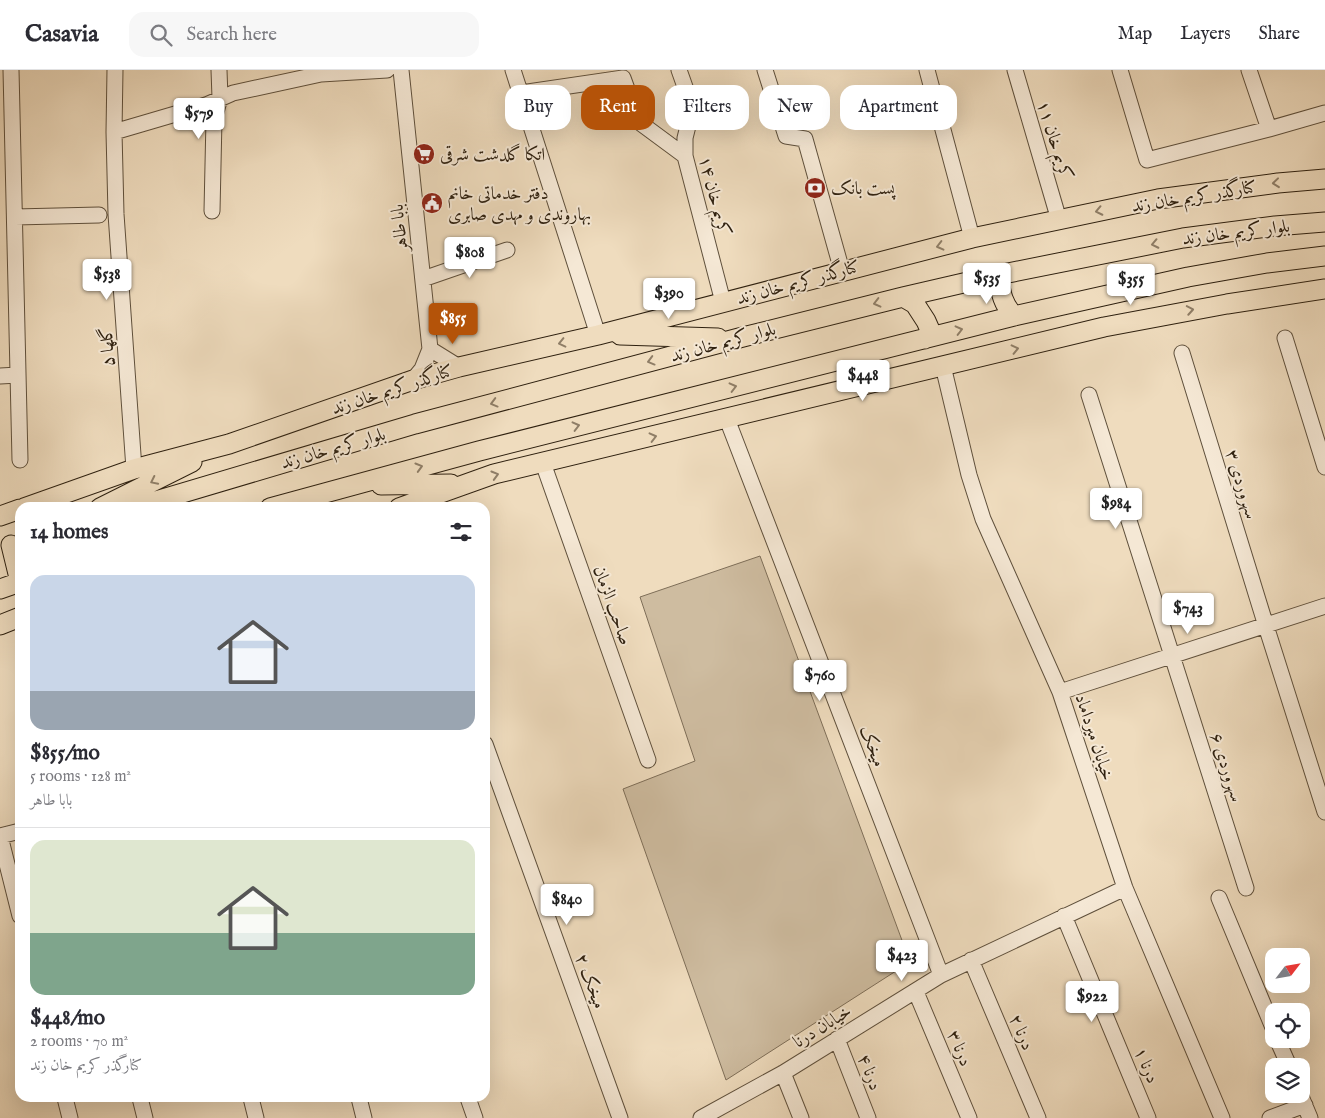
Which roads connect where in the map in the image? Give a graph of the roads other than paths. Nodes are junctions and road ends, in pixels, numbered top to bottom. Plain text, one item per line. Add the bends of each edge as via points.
1 (115, 70) edge
2 (219, 70) edge
3 (387, 70) edge
4 (401, 70) edge
5 (513, 70) edge
6 (679, 70) edge
7 (766, 70) edge
8 (926, 70) edge
9 (1015, 70) edge
10 (1120, 70) edge
11 (1249, 70) edge
12 (7, 72) edge
13 (321, 72) edge
14 (518, 85) edge
15 (571, 86) edge
16 (220, 98) junction
17 (1325, 113) edge
18 (1269, 129) junction
19 (533, 130) edge
20 (114, 132) junction
21 (685, 156) junction
22 (1325, 179) edge
23 (212, 210) dead end
24 (99, 215) dead end
25 (15, 217) junction
26 (1059, 220) junction
27 (1325, 222) edge
28 (972, 238) junction
29 (507, 250) dead end
30 (1325, 256) edge
31 (842, 271) junction
32 (998, 276) junction
33 (423, 279) junction
34 (1144, 287) junction
35 (1325, 289) edge
36 (903, 297) junction
37 (723, 302) junction
38 (1014, 316) junction
39 (1151, 318) junction
40 (598, 335) junction
41 (739, 338) junction
42 (1285, 338) dead end
43 (925, 339) junction
44 (430, 349) junction
45 (1182, 354) dead end
46 (942, 366) junction
47 (459, 367) junction
48 (18, 375) junction
49 (0, 376) edge
50 (413, 380) junction
51 (1088, 395) dead end
52 (727, 418) junction
53 (229, 444) junction
54 (20, 460) dead end
55 (543, 463) junction
56 (1325, 467) edge
57 (134, 469) junction
58 (468, 484) junction
59 (353, 486) junction
60 (41, 502) edge
61 (112, 502) edge
62 (152, 502) edge
63 (293, 502) edge
64 (414, 502) edge
65 (15, 511) edge
66 (0, 516) edge
67 (10, 545) edge
68 (15, 564) edge
69 (15, 584) edge
70 (0, 588) edge
71 (1325, 606) edge
72 (15, 619) edge
73 (0, 625) edge
74 (1266, 626) junction
75 (1172, 656) junction
76 (1060, 692) junction
77 (490, 758) edge
78 (648, 760) dead end
79 (1325, 812) edge
80 (15, 832) edge
81 (0, 836) edge
82 (1125, 888) junction
83 (1246, 888) dead end
84 (15, 896) edge
85 (1219, 898) dead end
86 (1064, 916) junction
87 (971, 960) junction
88 (941, 976) junction
89 (916, 992) junction
90 (1265, 1008) edge
91 (837, 1039) junction
92 (783, 1072) junction
93 (66, 1102) edge
94 (141, 1102) edge
95 (252, 1102) edge
96 (360, 1102) edge
97 (469, 1102) edge
98 (1305, 1105) edge
99 (70, 1118) edge
100 (145, 1118) edge
101 (256, 1118) edge
102 (364, 1118) edge
103 (475, 1118) edge
104 (620, 1118) edge
105 (701, 1118) edge
106 (801, 1118) edge
107 (868, 1118) edge
108 (969, 1118) edge
109 (1038, 1118) edge
110 (1148, 1118) edge
111 (1222, 1118) edge
112 (1270, 1118) edge

1 - 20 street, گلها ۵
2 - 16 street
3 - 13 street
4 - 33 street, بابا طاهر
5 - 14 street
6 - 21 street, کریم خان ۱۴ via 692,114 685,138
7 - 31 street via 786,136 805,139
8 - 28 street
9 - 26 street, کریم خان ۱۱
10 - 18 street via 1147,160
11 - 18 street
12 - 25 street
13 - 16 street
15 - 21 street via 623,78 639,122
16 - 20 street
16 - 23 street via 214,119
17 - 18 street
19 - 40 street
20 - 57 street, گلها ۵ via 116,214
21 - 37 street, کریم خان ۱۴
22 -> 26 main road, کنارگذر کریم خان زند via 1158,199
24 - 25 street
25 - 48 street
26 - 28 main road, کنارگذر کریم خان زند
27 -> 32 main road, بلوار کریم خان زند via 1183,238
28 -> 31 main road, کنارگذر کریم خان زند
29 - 33 street
30 - 34 main road, بلوار کریم خان زند via 1250,266
31 - 37 main road, کنارگذر کریم خان زند
32 - 36 main road, بلوار کریم خان زند
32 - 38 main road via 1001,296
33 - 44 street, بابا طاهر
34 - 38 main road, بلوار کریم خان زند
34 - 39 main road
39 -> 35 main road
36 -> 41 main road, بلوار کریم خان زند
36 - 43 main road via 915,304 926,321 930,330
37 - 40 main road, کنارگذر کریم خان زند
43 -> 38 main road, بلوار کریم خان زند
46 -> 39 main road
40 - 41 main road
40 -> 47 main road, کنارگذر کریم خان زند
41 -> 62 main road, بلوار کریم خان زند via 415,424
42 - 56 street
59 -> 43 main road, بلوار کریم خان زند via 488,448
44 - 47 street
44 - 50 street via 422,369
45 - 74 street, سهروردی ۳
46 - 52 main road
46 - 76 street, خیابان میرداماد via 983,519
47 - 50 main road, کنارگذر کریم خان زند
48 - 49 street
48 - 54 street
50 - 53 main road, کنارگذر کریم خان زند
51 - 75 street, سهروردی ۶
55 -> 52 main road
52 - 88 street, میخک
53 - 57 main road, کنارگذر کریم خان زند
53 -> 61 main road
58 -> 55 main road via 494,474
55 - 78 street, صاحب الزمان
57 - 60 main road, کنارگذر کریم خان زند
58 - 59 main road
58 - 64 main road
59 - 63 main road, بلوار کریم خان زند
65 - 66 main road
67 - 68 main road
69 - 70 main road
71 - 74 street
72 - 73 main road
74 - 75 street
74 - 79 street, سهروردی ۳
75 - 76 street
75 - 83 street, سهروردی ۶
76 - 82 street, خیابان میرداماد
77 - 104 street, میخک ۲
80 - 81 street
81 - 84 street
82 - 86 street, خیابان درنا
82 - 111 street, خیابان میرداماد
85 - 90 street
86 - 87 street, خیابان درنا
86 - 110 street, درنا ۱
87 - 88 street, خیابان درنا
87 - 109 street, درنا ۲
88 - 89 street, خیابان درنا
89 - 91 street, خیابان درنا
89 - 108 street, درنا ۳
91 - 92 street, خیابان درنا
91 - 107 street, درنا ۴
92 - 105 street, خیابان درنا
92 - 106 street
93 - 99 street
94 - 100 street
95 - 101 street
96 - 102 street
97 - 103 street
98 - 112 street

